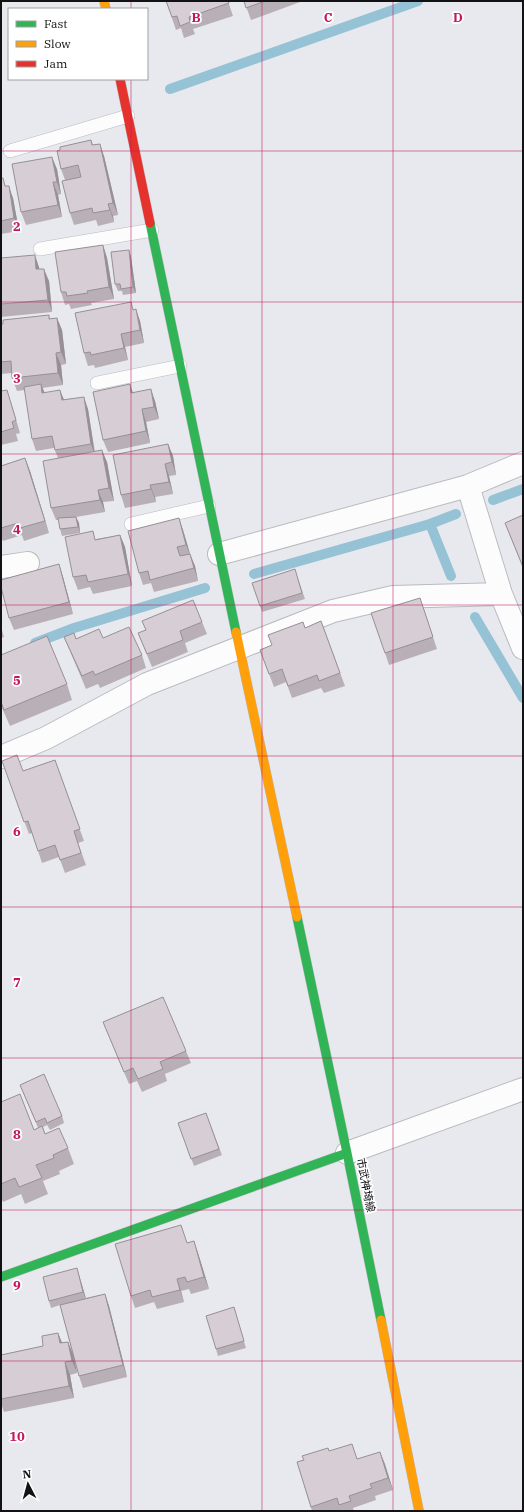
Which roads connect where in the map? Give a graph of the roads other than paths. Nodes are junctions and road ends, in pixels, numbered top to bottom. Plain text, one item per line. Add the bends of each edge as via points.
1 (120, 80) edge
2 (128, 116) junction
3 (10, 151) dead end
4 (152, 230) junction
5 (40, 250) dead end
6 (180, 366) junction
7 (97, 383) dead end
8 (523, 463) edge
9 (468, 486) junction
10 (209, 506) junction
11 (131, 524) dead end
12 (219, 554) junction
13 (28, 563) dead end
14 (1, 567) edge
15 (502, 594) junction
16 (239, 648) junction
17 (523, 648) edge
18 (1, 757) edge
19 (523, 1089) edge
20 (347, 1153) junction
21 (1, 1277) edge
22 (419, 1511) edge

1 - 2 street
2 - 3 lane
2 - 4 street
4 - 5 lane
4 - 6 street
6 - 7 lane
6 - 10 street
8 - 9 street
9 - 12 street
9 - 15 street
10 - 11 lane
10 - 12 street
12 - 16 street
13 - 14 street
15 - 16 street via 393,598 334,611
15 - 17 street
16 - 18 street via 147,684 46,738
16 - 20 street
19 - 20 street
20 - 21 street, 市武神埼線
20 - 22 street, 市武神埼線

